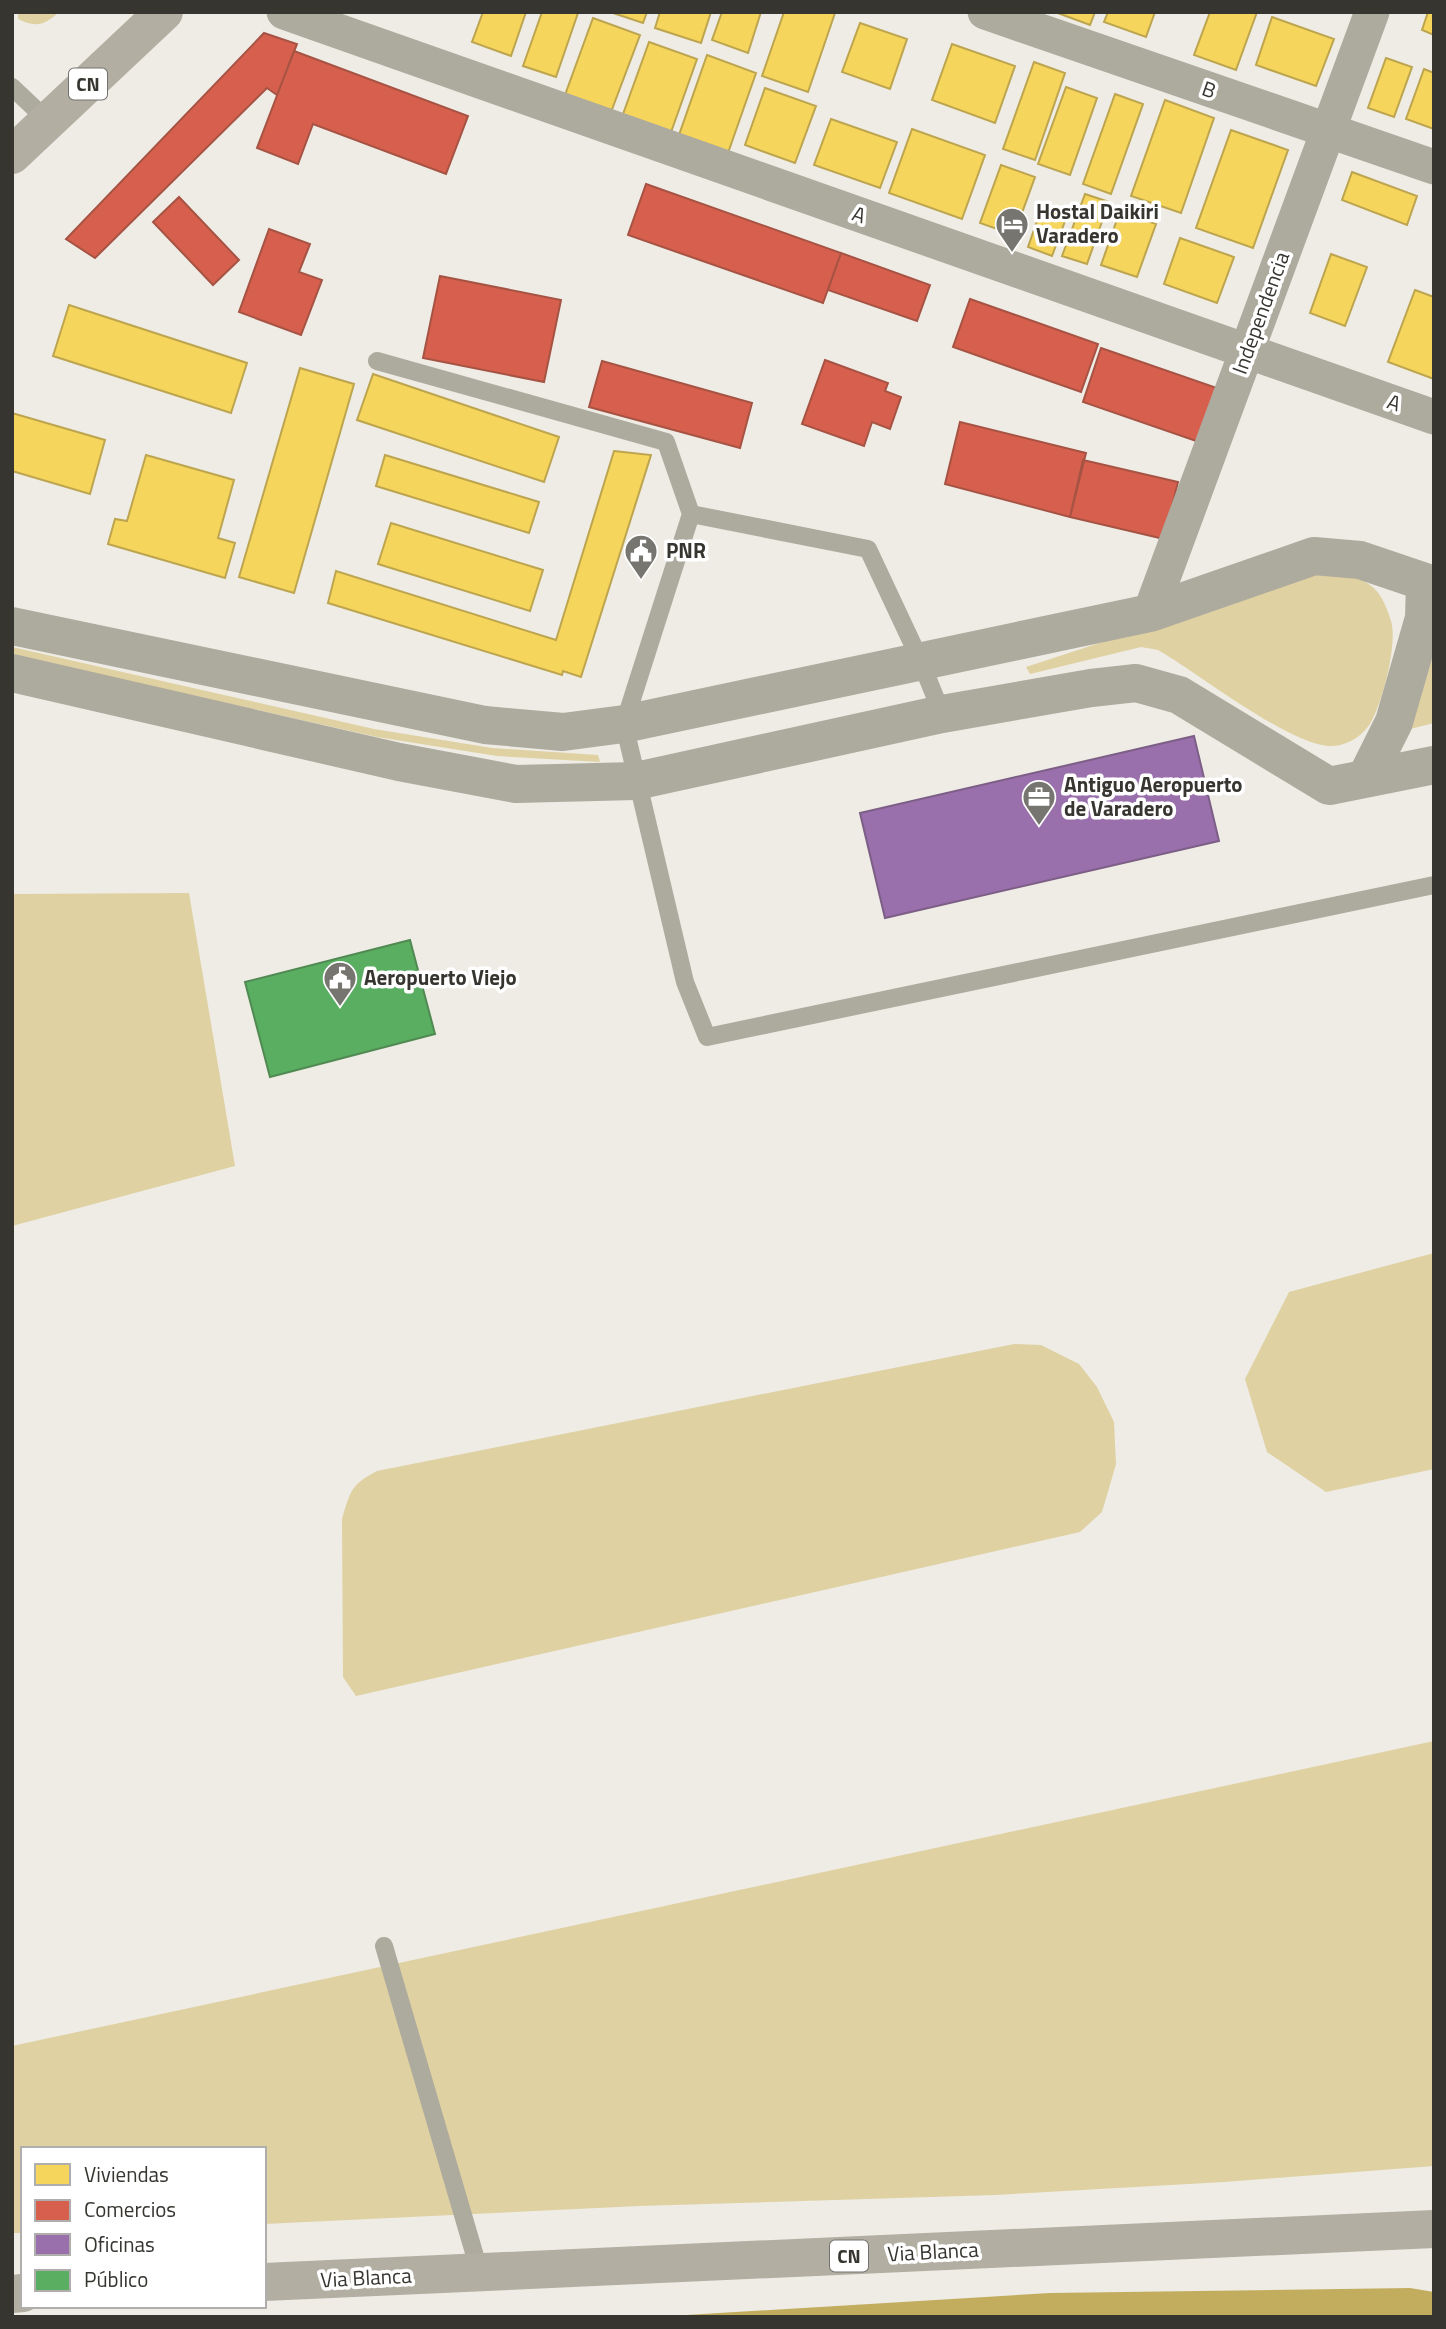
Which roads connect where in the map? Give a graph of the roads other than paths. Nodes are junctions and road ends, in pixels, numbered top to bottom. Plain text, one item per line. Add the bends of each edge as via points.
1 (164, 12) edge
2 (284, 12) edge
3 (985, 12) edge
4 (1372, 12) edge
5 (12, 87) edge
6 (48, 121) junction
7 (1328, 131) junction
8 (12, 155) edge
9 (1434, 167) edge
10 (1247, 352) junction
11 (377, 361) dead end
12 (1434, 418) edge
13 (691, 514) junction
14 (1429, 584) edge
15 (1150, 613) junction
16 (12, 626) edge
17 (921, 662) junction
18 (12, 673) edge
19 (942, 714) junction
20 (624, 724) junction
21 (1434, 765) edge
22 (1366, 778) junction
23 (635, 781) junction
24 (1434, 885) edge
25 (384, 1946) dead end
26 (1434, 2229) edge
27 (480, 2273) junction
28 (266, 2282) edge

1 - 6 highway, CN
2 - 10 street, A
3 - 7 street, B
4 - 7 street, Independencia
5 - 6 lane
6 - 8 highway, CN
7 - 9 street, B
7 - 10 street, Independencia
10 - 12 street, A
10 - 15 street, Independencia
11 - 13 lane via 666,442
13 - 17 lane via 869,549
13 - 20 lane
14 - 15 street via 1360,559 1314,556
14 - 22 street via 1424,618 1394,722
15 - 17 street
16 - 20 street via 485,725 563,732
17 - 19 lane
17 - 20 street
18 - 23 street via 399,762 516,784
19 - 22 street via 1136,683 1179,695 1329,786
19 - 23 street
20 - 23 lane
21 - 22 street
23 - 24 lane via 685,982 707,1037
25 - 27 lane
26 - 27 highway, Via Blanca / CN
27 - 28 highway, Via Blanca / CN

